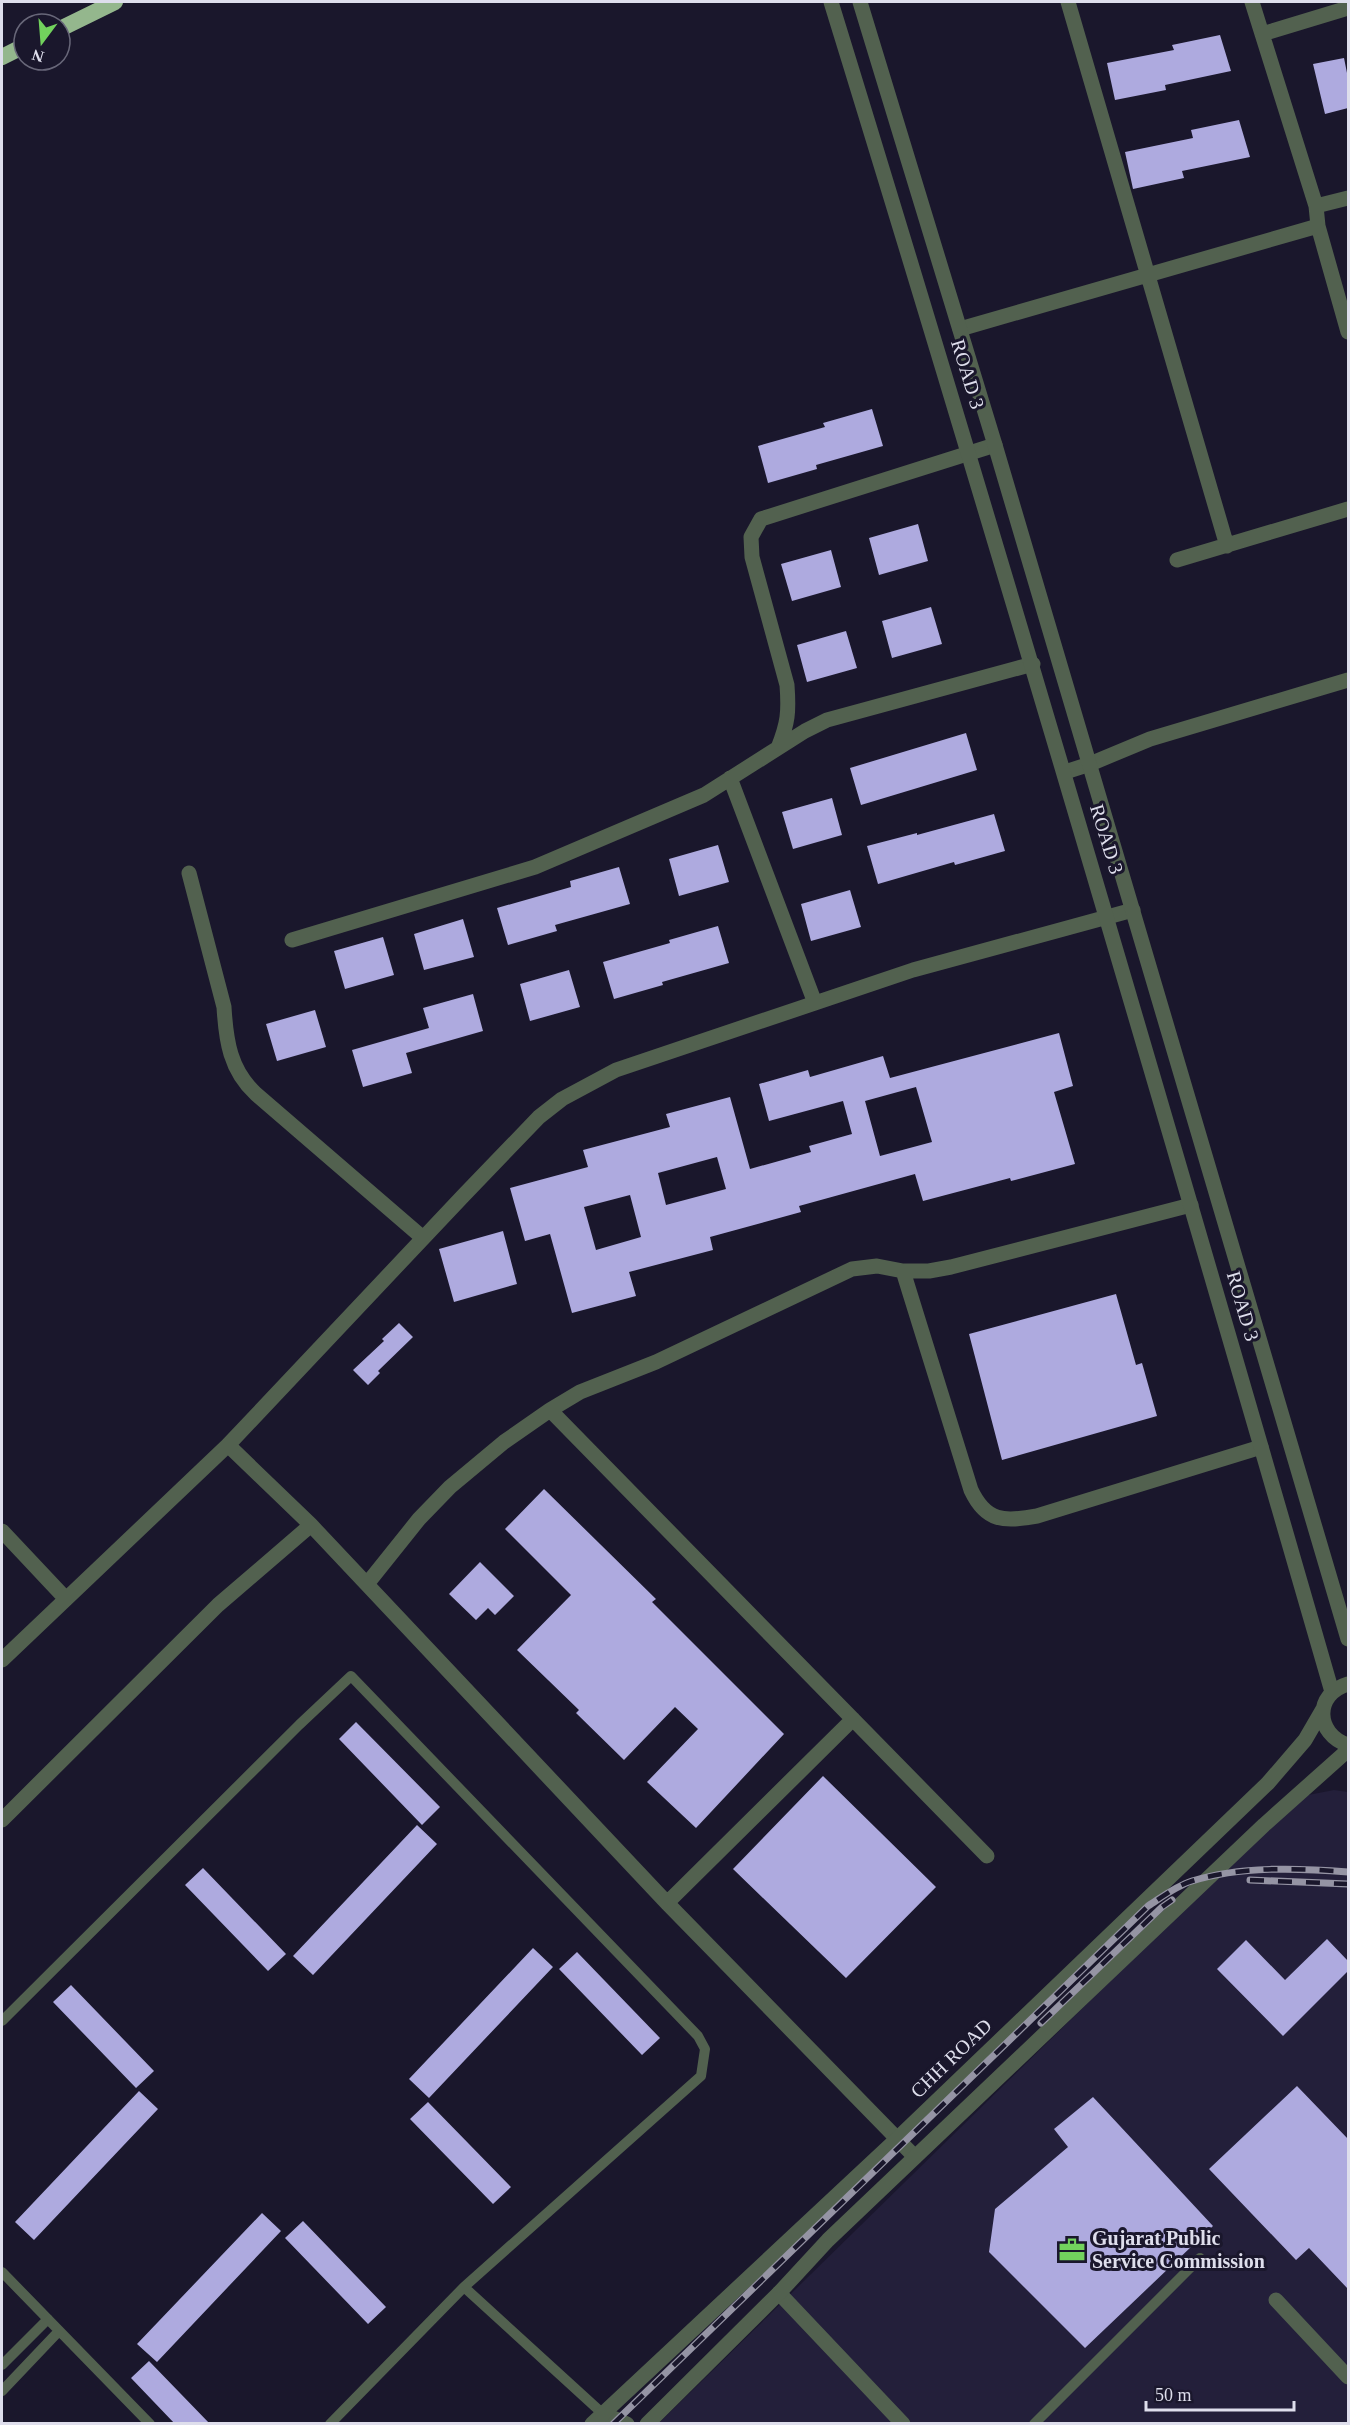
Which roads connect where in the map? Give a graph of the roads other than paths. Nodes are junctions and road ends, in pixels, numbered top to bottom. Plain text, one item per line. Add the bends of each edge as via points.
1 (115, 2) edge
2 (831, 2) edge
3 (860, 2) edge
4 (1068, 2) edge
5 (1252, 2) edge
6 (1348, 9) edge
7 (72, 23) edge
8 (1262, 34) junction
9 (1348, 198) edge
10 (1316, 206) junction
11 (1318, 226) junction
12 (1148, 276) junction
13 (960, 328) junction
14 (1348, 332) edge
15 (995, 445) junction
16 (970, 454) junction
17 (1348, 509) edge
18 (1227, 546) junction
19 (1177, 560) dead end
20 (1033, 664) junction
21 (1348, 680) edge
22 (778, 748) junction
23 (1090, 764) junction
24 (1065, 772) junction
25 (730, 778) junction
26 (189, 873) dead end
27 (1133, 910) junction
28 (1108, 916) junction
29 (292, 940) dead end
30 (815, 1003) junction
31 (1191, 1205) junction
32 (423, 1238) junction
33 (903, 1271) junction
34 (550, 1410) junction
35 (228, 1445) junction
36 (1262, 1448) junction
37 (311, 1525) junction
38 (2, 1531) edge
39 (367, 1584) junction
40 (66, 1599) junction
41 (1348, 1639) edge
42 (2, 1660) edge
43 (1348, 1684) edge
44 (1332, 1692) junction
45 (1323, 1709) junction
46 (853, 1719) junction
47 (1348, 1745) edge
48 (1348, 1750) edge
49 (2, 1820) edge
50 (987, 1856) dead end
51 (667, 1903) junction
52 (2, 2021) edge
53 (898, 2138) junction
54 (915, 2157) junction
55 (1200, 2258) dead end
56 (2, 2272) edge
57 (464, 2288) junction
58 (779, 2293) junction
59 (1276, 2300) dead end
60 (48, 2319) junction
61 (59, 2331) junction
62 (2, 2364) edge
63 (1348, 2377) edge
64 (2, 2391) edge
65 (597, 2418) edge
66 (150, 2424) edge
67 (330, 2424) edge
68 (627, 2424) edge
69 (647, 2424) edge
70 (903, 2424) edge
71 (1034, 2424) edge

1 - 7 highway
2 - 16 street, ROAD 3
3 - 13 street, ROAD 3
4 - 12 street
5 - 8 street
6 - 8 street
8 - 10 street
9 - 10 street
10 - 11 street
11 - 12 street
11 - 14 street
12 - 13 street
12 - 18 street
13 - 15 street, ROAD 3
15 - 16 street
15 - 23 street, ROAD 3
16 - 20 street, ROAD 3
16 - 22 street via 761,519 751,537 752,557 787,685 787,724
17 - 18 street
18 - 19 street
20 - 22 street via 827,720
20 - 24 street, ROAD 3
21 - 23 street via 1150,739
22 - 25 street
23 - 24 street
23 - 27 street, ROAD 3
24 - 28 street, ROAD 3
25 - 29 street via 682,806 535,867
25 - 30 street
26 - 32 street via 237,1073 256,1094
27 - 28 street
27 - 41 street, ROAD 3
28 - 30 street via 913,970
28 - 31 street, ROAD 3
30 - 32 street via 616,1070 562,1099 539,1117
31 - 33 street via 951,1267
31 - 36 street, ROAD 3
32 - 35 street
33 - 34 street via 877,1266 852,1269 656,1362 580,1392
33 - 36 street via 970,1490 978,1507 993,1517 1018,1520 1037,1516
34 - 39 street via 450,1487
34 - 46 street
35 - 37 street
35 - 40 street
36 - 44 street, ROAD 3
37 - 39 street
37 - 49 street via 218,1605
38 - 40 street
39 - 51 street
40 - 42 street
43 - 44 street
44 - 45 street, CHH ROAD
45 - 47 street via 1331,1736
45 - 53 street, CHH ROAD via 1305,1740 1268,1783
46 - 50 street
46 - 51 street
48 - 54 street
51 - 53 street
52 - 57 lane via 351,1676 698,2036 705,2049 701,2076
53 - 54 street
53 - 65 street, CHH ROAD
54 - 58 street
55 - 71 lane
56 - 60 lane
57 - 65 lane
57 - 67 lane
58 - 69 street
58 - 70 street
59 - 63 street
60 - 61 lane
60 - 62 lane
61 - 64 lane
61 - 66 lane
65 - 68 street

